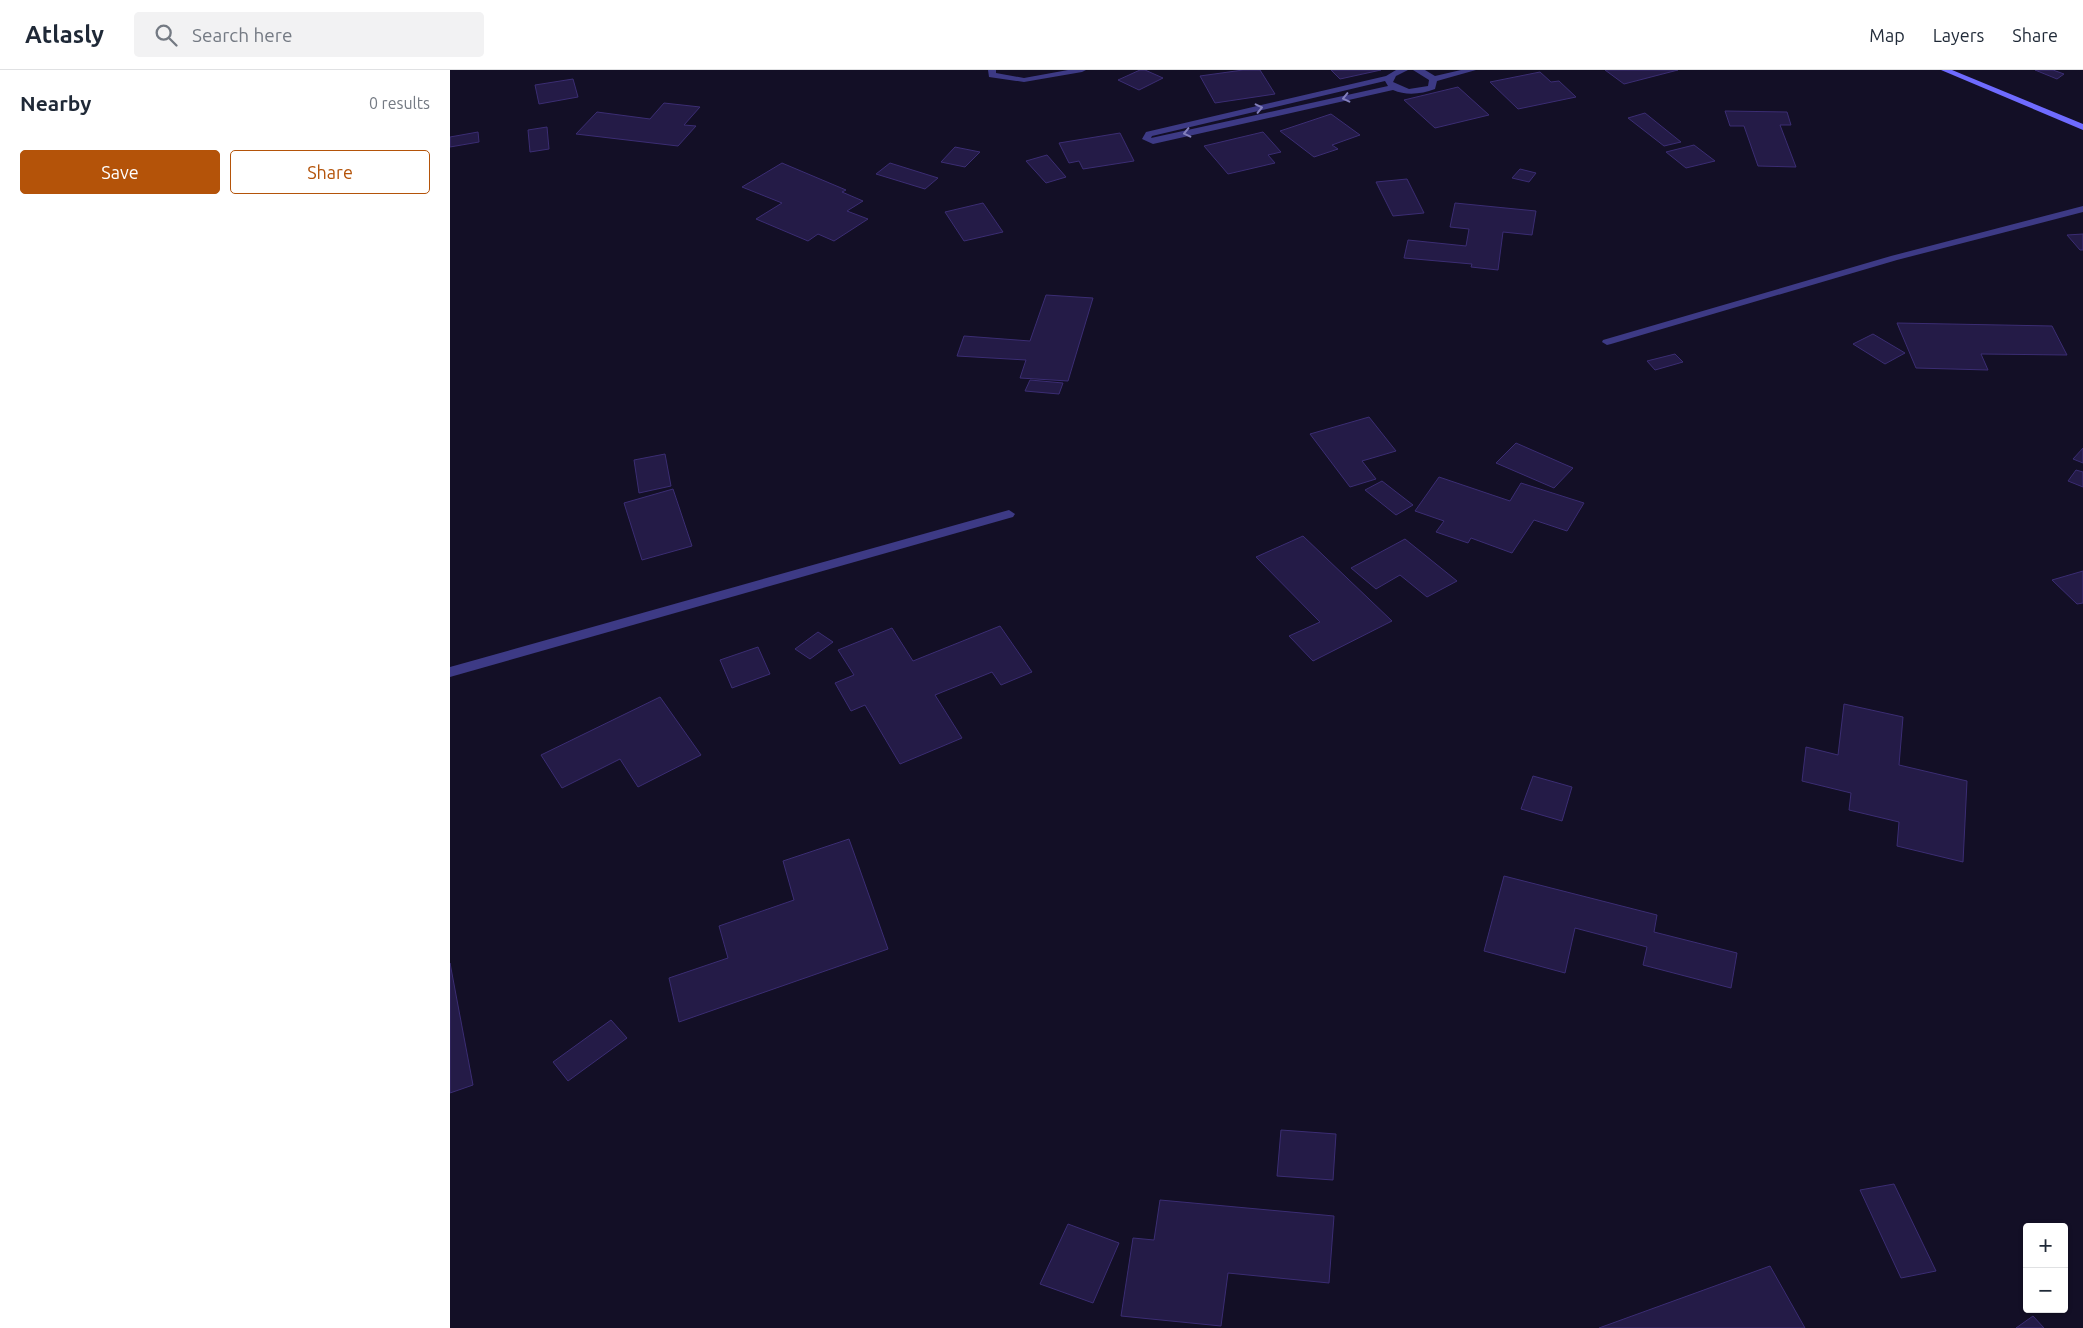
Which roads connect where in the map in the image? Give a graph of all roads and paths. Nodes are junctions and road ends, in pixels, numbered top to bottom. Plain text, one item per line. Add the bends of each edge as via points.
1 (992, 70) edge
2 (1082, 70) edge
3 (1404, 70) edge
4 (1421, 70) edge
5 (1472, 70) edge
6 (1945, 70) edge
7 (1389, 78) junction
8 (1434, 78) junction
9 (1394, 87) junction
10 (2083, 127) edge
11 (2083, 209) edge
12 (1607, 342) dead end
13 (1009, 514) dead end
14 (450, 672) edge

1 - 2 street via 992,75 1024,80
3 - 7 street
4 - 8 street
5 - 8 street
6 - 10 main road
7 - 9 street
9 -> 7 street via 1153,141 1146,139 1149,134
8 - 9 street via 1432,87 1417,92
11 - 12 street via 1894,258
13 - 14 street

